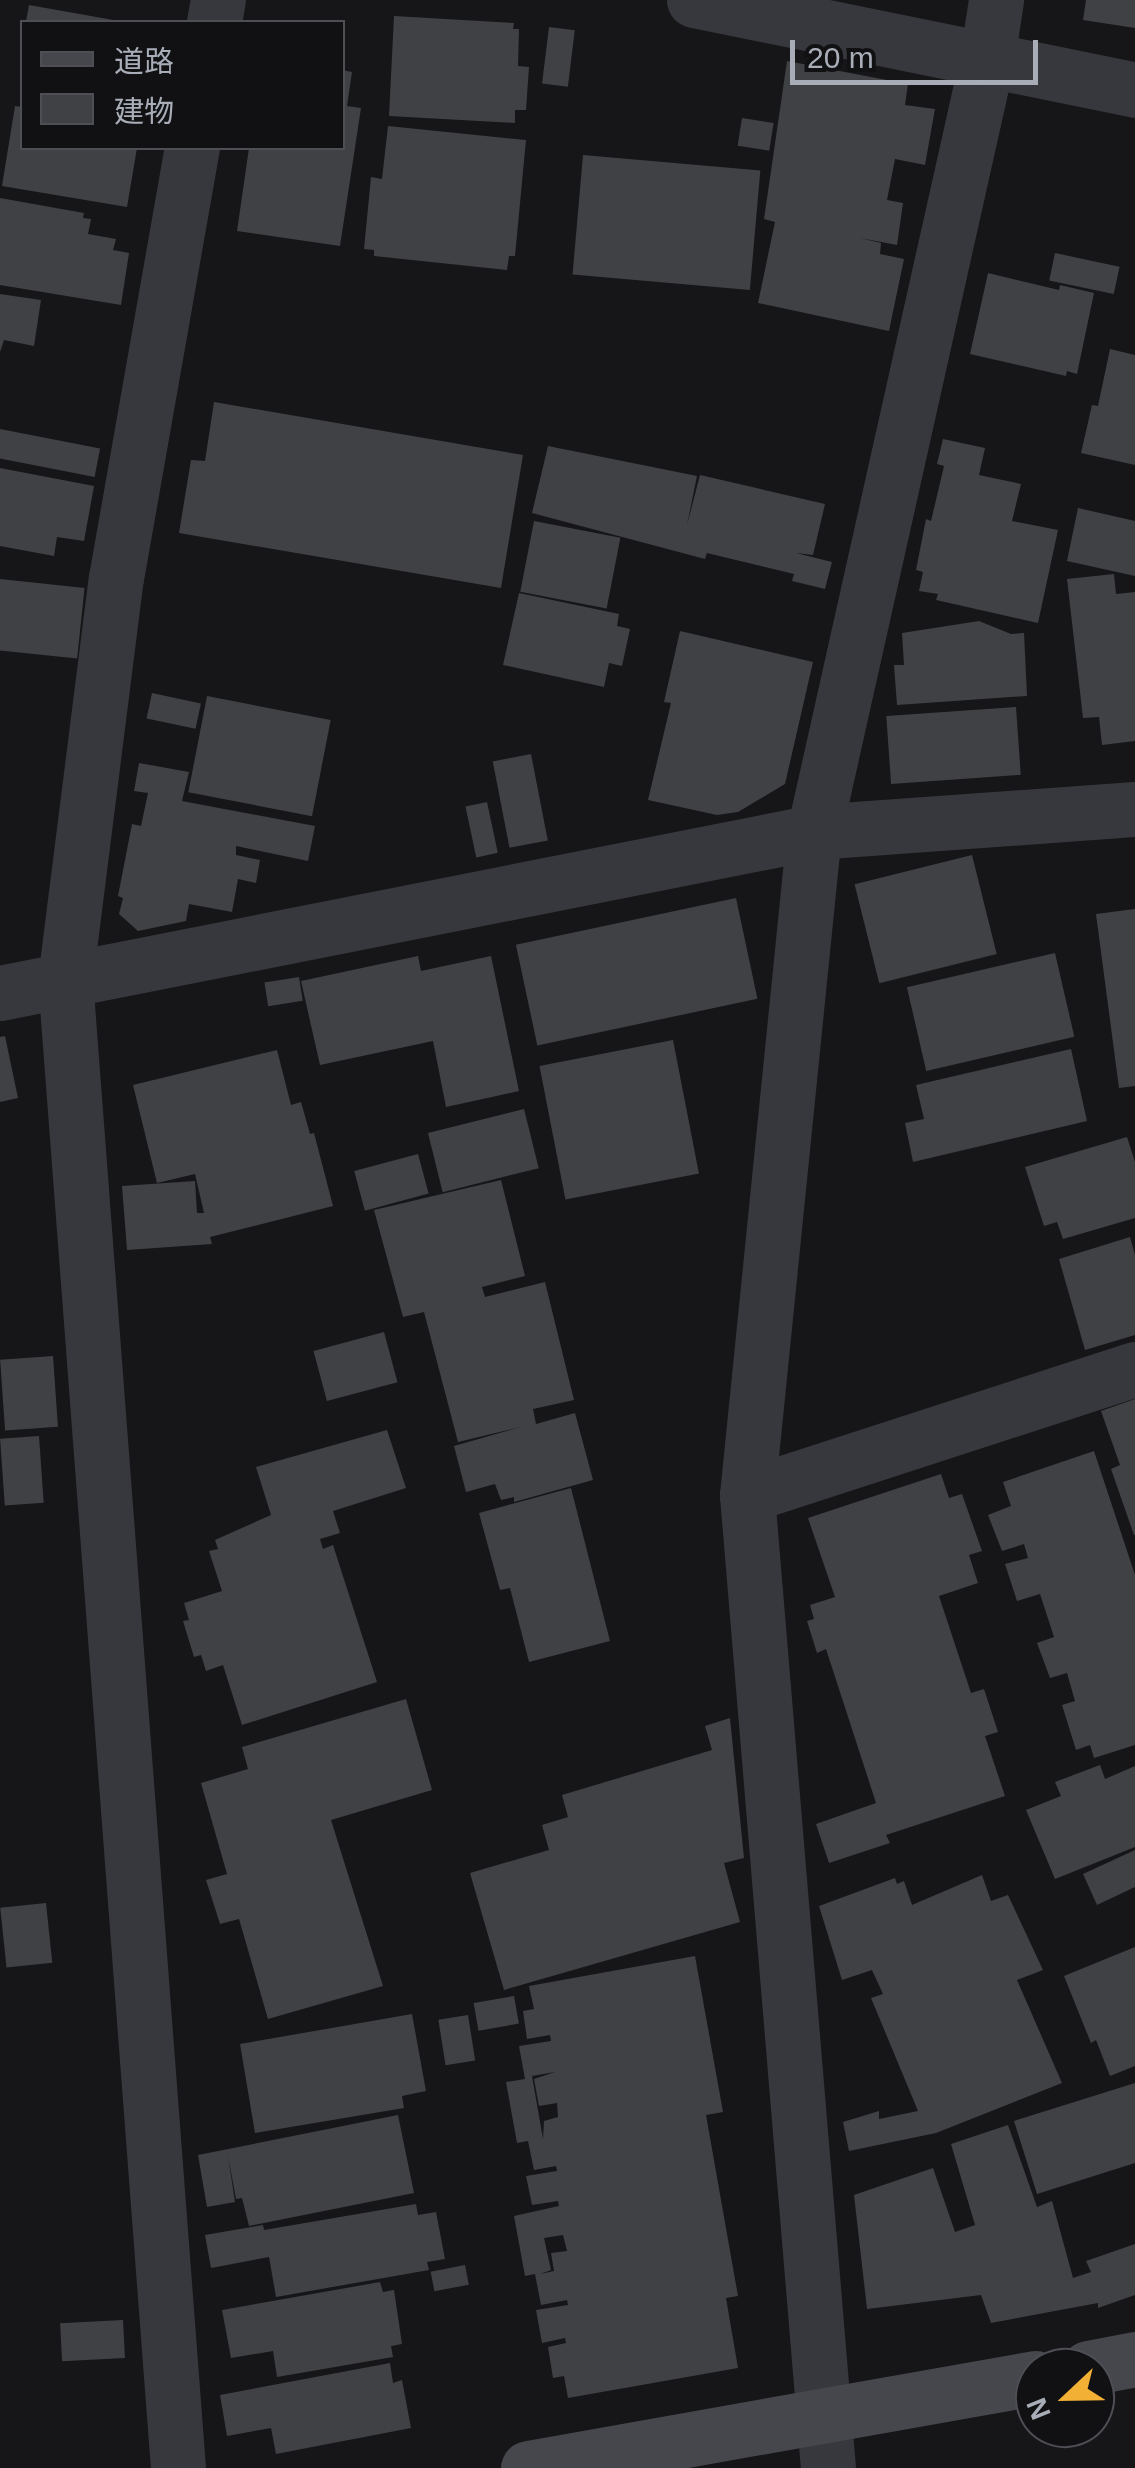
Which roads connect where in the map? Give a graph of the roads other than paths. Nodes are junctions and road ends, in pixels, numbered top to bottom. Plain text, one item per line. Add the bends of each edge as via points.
1 (694, 0) edge
2 (996, 0) edge
3 (987, 59) junction
4 (1135, 90) edge
5 (192, 150) edge
6 (1135, 809) edge
7 (814, 832) junction
8 (65, 980) junction
9 (0, 993) edge
10 (1135, 1369) edge
11 (747, 1494) junction
12 (1015, 2384) edge
13 (826, 2442) edge
14 (178, 2468) edge
15 (528, 2468) edge

1 - 3 street
2 - 3 street
3 - 4 street
3 - 7 street
5 - 8 street via 116,578
6 - 7 street
7 - 8 street
7 - 11 street
8 - 9 street
8 - 14 street
10 - 11 street
11 - 13 street
12 - 13 street
13 - 15 street

